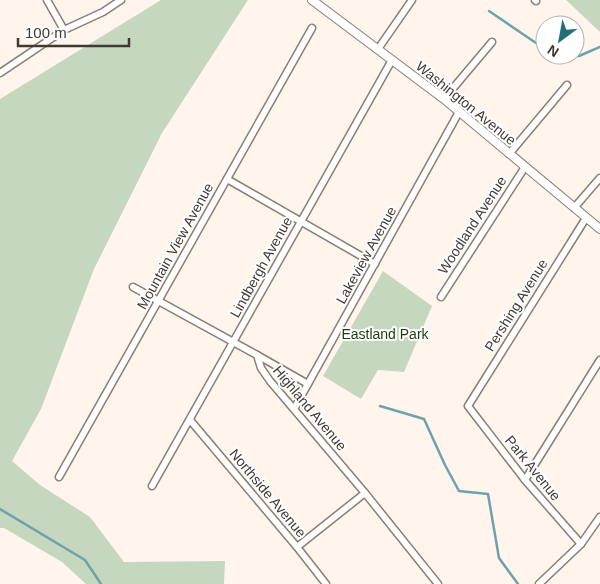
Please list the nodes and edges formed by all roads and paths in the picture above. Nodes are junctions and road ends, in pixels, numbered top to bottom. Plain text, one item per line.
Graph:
1 (47, 0) edge
2 (121, 0) edge
3 (312, 0) edge
4 (412, 0) edge
5 (312, 28) dead end
6 (64, 30) junction
7 (492, 42) dead end
8 (378, 49) junction
9 (392, 60) junction
10 (0, 73) edge
11 (567, 85) dead end
12 (444, 100) junction
13 (460, 112) junction
14 (510, 154) junction
15 (525, 167) junction
16 (600, 178) edge
17 (227, 179) junction
18 (574, 208) junction
19 (586, 218) junction
20 (301, 221) junction
21 (600, 229) edge
22 (376, 264) junction
23 (133, 287) dead end
24 (441, 297) dead end
25 (159, 301) junction
26 (233, 343) junction
27 (256, 355) junction
28 (600, 360) edge
29 (308, 384) junction
30 (468, 406) joint
31 (294, 409) junction
32 (190, 420) junction
33 (59, 477) dead end
34 (525, 480) junction
35 (152, 486) dead end
36 (365, 493) junction
37 (600, 517) edge
38 (582, 544) junction
39 (297, 547) junction
40 (326, 584) edge
41 (438, 584) edge
42 (539, 584) edge

1 - 6 street
2 - 6 street
3 - 8 street, Washington Avenue
4 - 8 street
5 - 17 street, Mountain View Avenue
6 - 10 street
7 - 12 street
8 - 9 street, Washington Avenue
9 - 12 street, Washington Avenue
9 - 20 street, Lindbergh Avenue
11 - 14 street
12 - 13 street, Washington Avenue
13 - 14 street, Washington Avenue
13 - 22 street, Lakeview Avenue
14 - 15 street, Washington Avenue
15 - 18 street, Washington Avenue
15 - 24 street, Woodland Avenue
16 - 18 street
17 - 20 street
17 - 25 street, Mountain View Avenue
18 - 19 street, Washington Avenue
19 - 21 street, Washington Avenue
19 - 30 street, Pershing Avenue
20 - 22 street
20 - 26 street, Lindbergh Avenue
22 - 29 street, Lakeview Avenue
23 - 25 street
25 - 26 street
25 - 33 street, Mountain View Avenue
26 - 27 street
26 - 32 street, Lindbergh Avenue
27 - 29 street
27 - 31 street, Highland Avenue
28 - 34 street
29 - 31 street, Lakeview Avenue
30 - 34 street, Park Avenue
31 - 36 street, Highland Avenue
32 - 35 street, Lindbergh Avenue
32 - 39 street, Northside Avenue
34 - 38 street, Park Avenue
36 - 39 street
36 - 41 street, Highland Avenue
37 - 38 street
38 - 42 street
39 - 40 street, Northside Avenue

